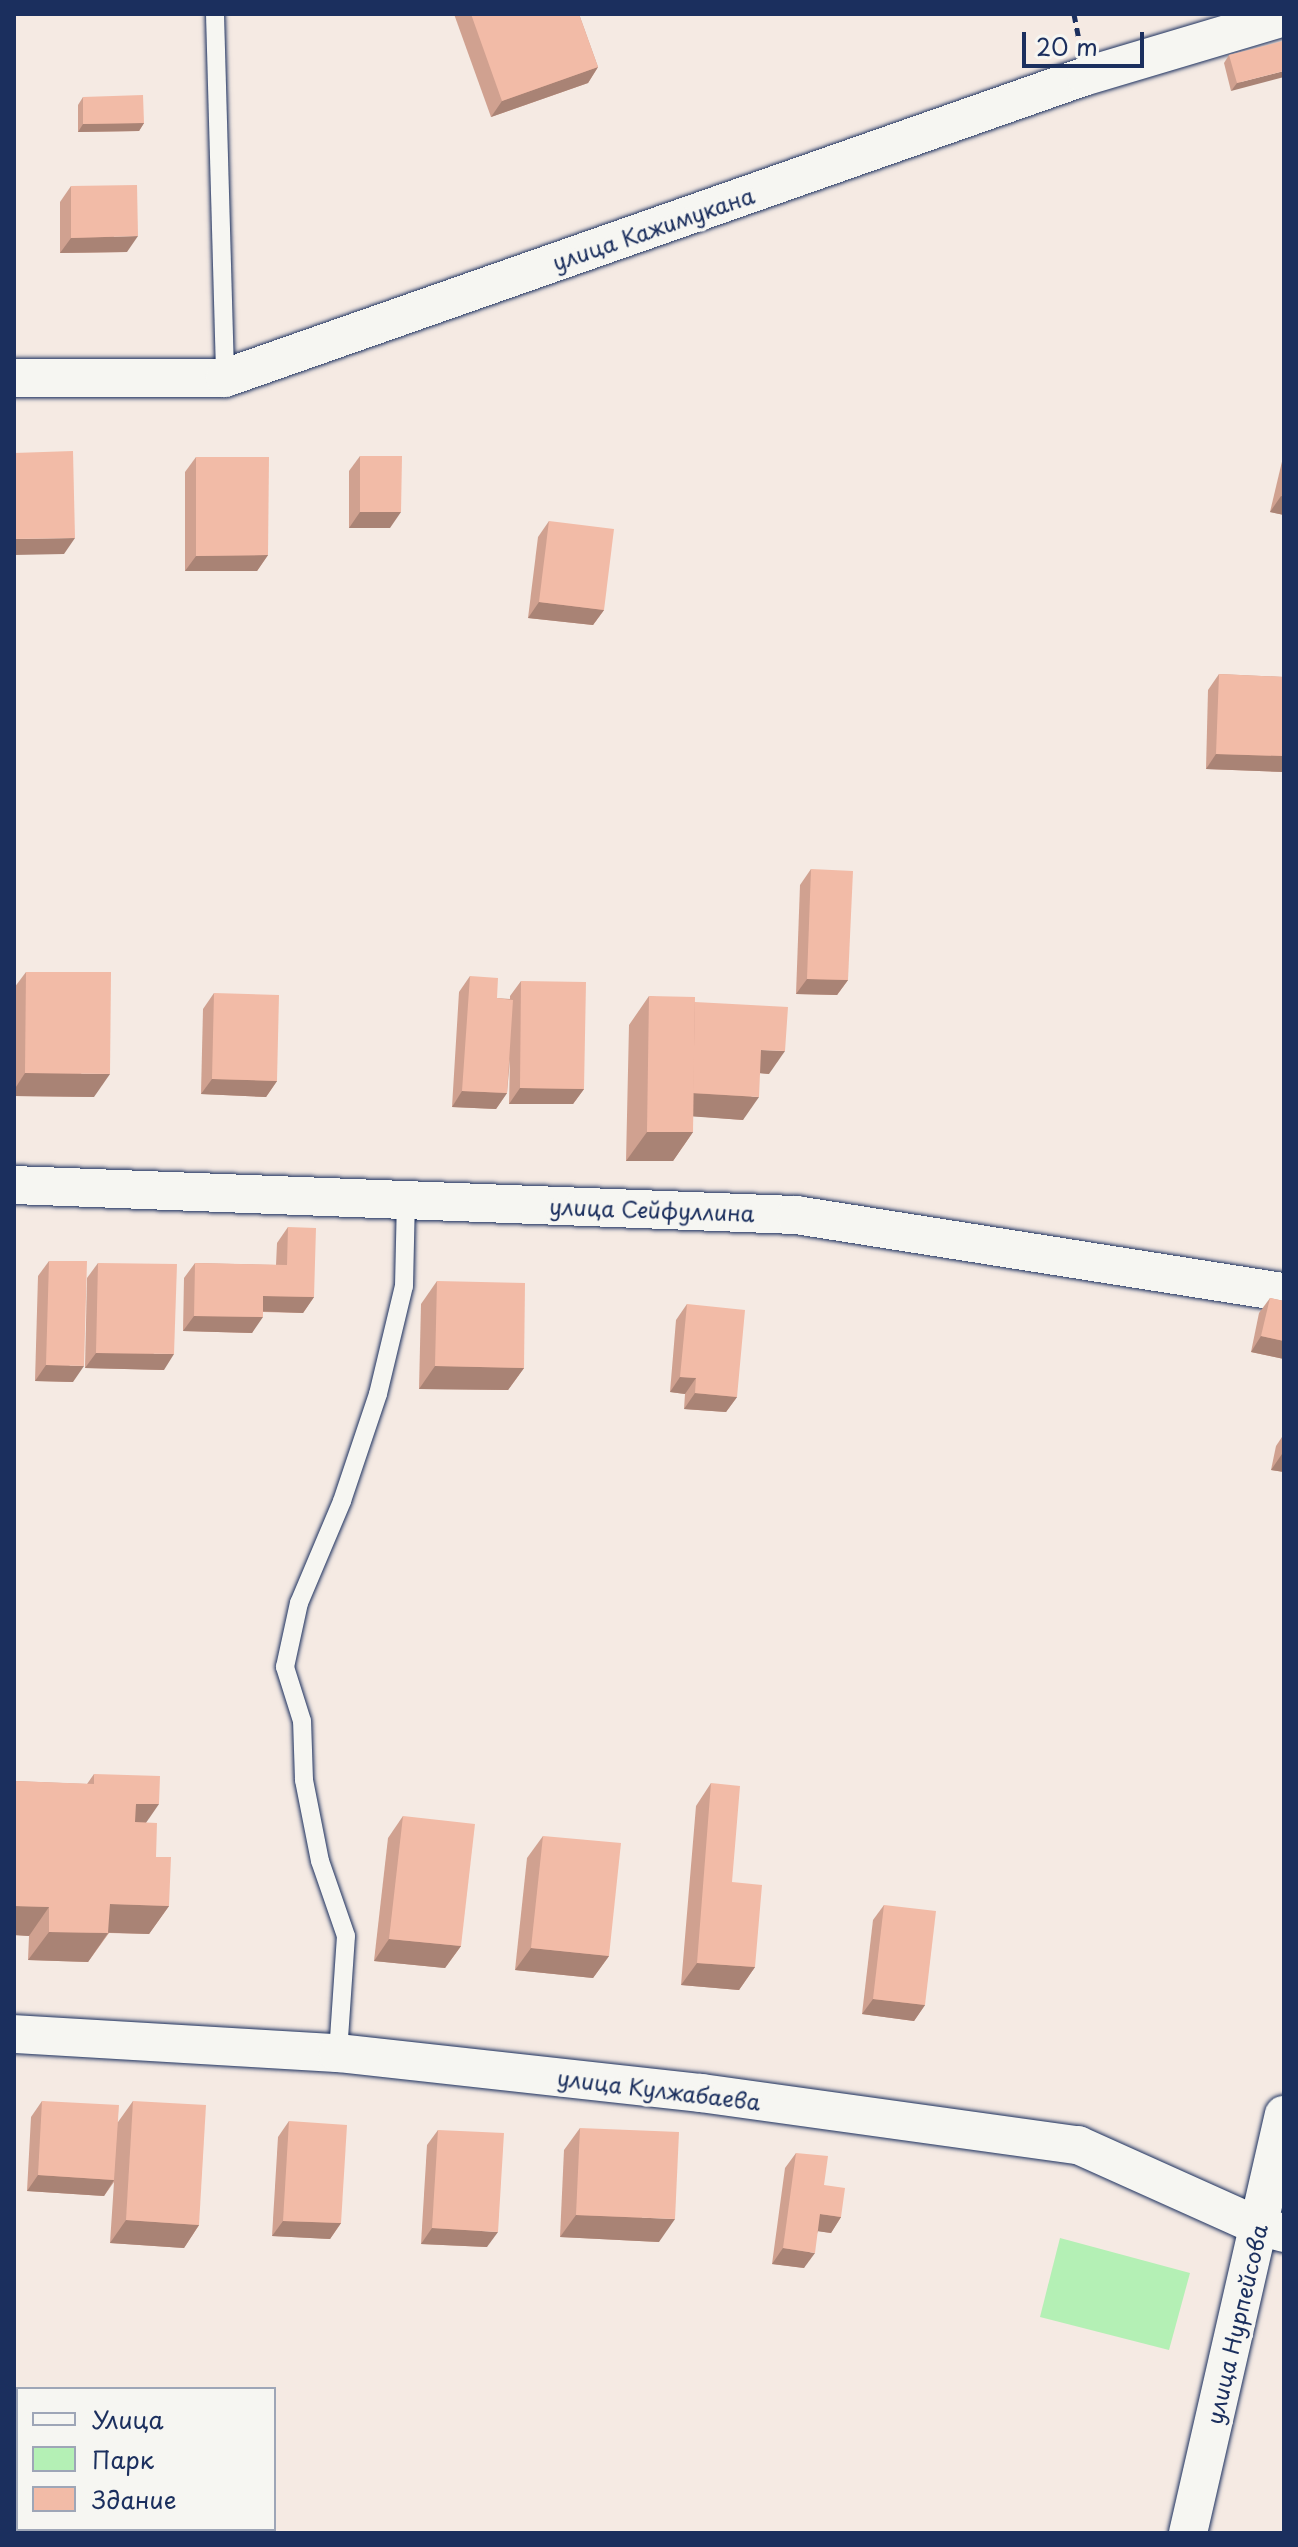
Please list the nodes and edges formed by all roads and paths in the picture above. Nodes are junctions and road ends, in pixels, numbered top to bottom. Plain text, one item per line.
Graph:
1 (215, 14) edge
2 (1284, 17) edge
3 (14, 378) edge
4 (225, 378) junction
5 (14, 1185) edge
6 (406, 1200) junction
7 (1284, 1292) edge
8 (14, 2034) edge
9 (338, 2053) junction
10 (1284, 2115) edge
11 (1271, 2229) edge
12 (1188, 2533) edge

1 - 4 lane
2 - 4 street, улица Кажимукана
3 - 4 street, улица Кажимукана
5 - 6 street, улица Сейфуллина
6 - 7 street, улица Сейфуллина
6 - 9 lane
8 - 9 street, улица Кулжабаева
9 - 11 street, улица Кулжабаева
10 - 11 street, улица Нурпейсова
11 - 12 street, улица Нурпейсова

